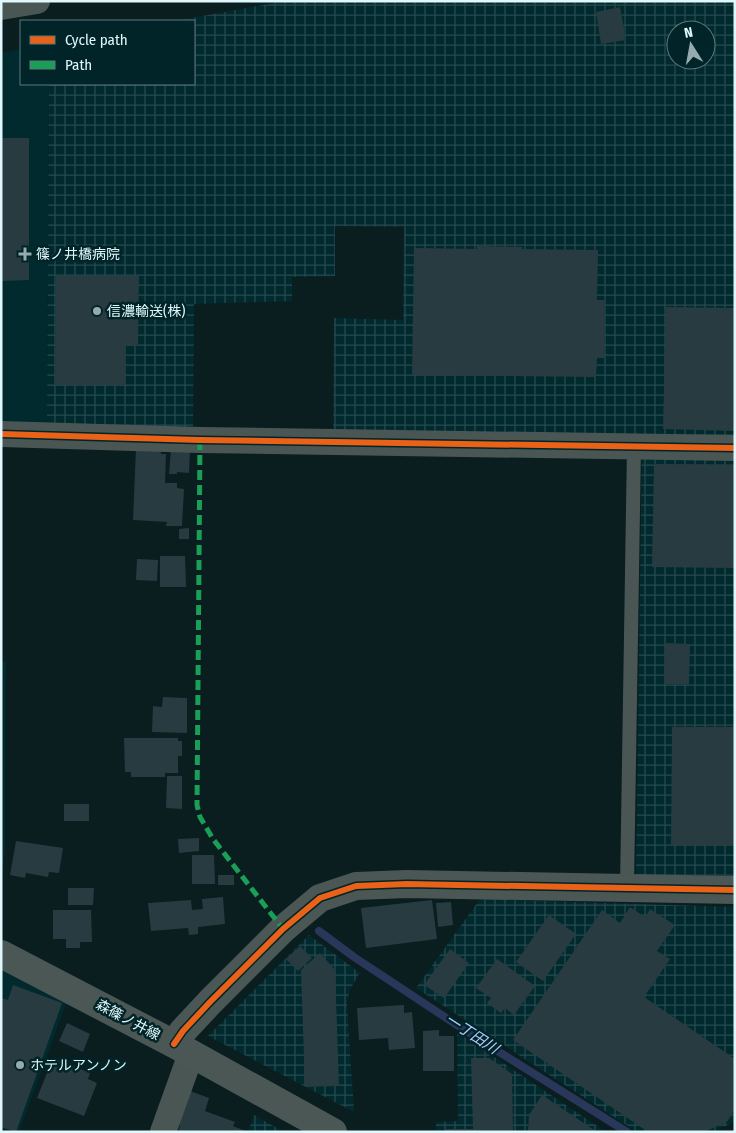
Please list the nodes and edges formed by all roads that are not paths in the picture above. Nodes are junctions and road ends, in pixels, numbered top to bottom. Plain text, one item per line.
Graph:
1 (37, 1) edge
2 (1, 7) edge
3 (1, 434) edge
4 (634, 446) junction
5 (735, 448) edge
6 (628, 888) junction
7 (735, 890) edge
8 (1, 954) edge
9 (182, 1049) junction
10 (163, 1132) edge
11 (333, 1132) edge

1 - 2 street
3 - 4 street
4 - 5 street
4 - 6 lane
6 - 7 street
6 - 9 street
8 - 9 street, 森篠ノ井線
9 - 10 street
9 - 11 street, 森篠ノ井線

